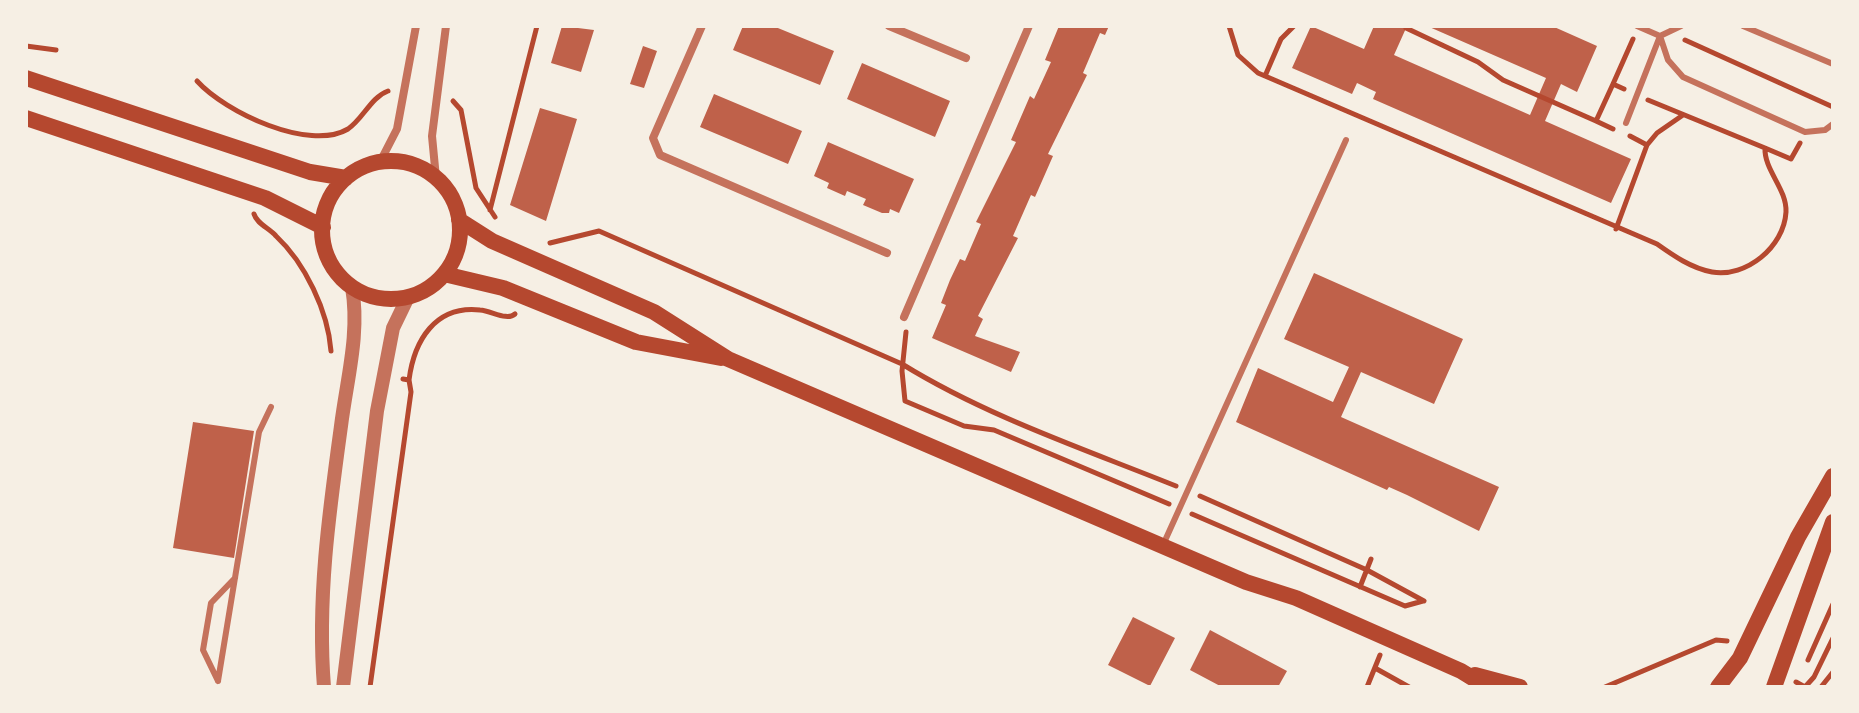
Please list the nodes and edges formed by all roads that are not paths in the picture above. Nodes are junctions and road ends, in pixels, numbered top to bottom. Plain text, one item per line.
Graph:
1 (416, 26) edge
2 (446, 26) edge
3 (702, 26) edge
4 (889, 26) edge
5 (1029, 26) edge
6 (1638, 26) edge
7 (1743, 26) edge
8 (1679, 27) edge
9 (1660, 36) junction
10 (966, 58) dead end
11 (1833, 64) edge
12 (26, 78) edge
13 (26, 118) edge
14 (1626, 123) dead end
15 (1833, 124) edge
16 (1346, 140) dead end
17 (380, 162) junction
18 (346, 178) junction
19 (436, 178) junction
20 (459, 220) junction
21 (323, 227) junction
22 (887, 253) dead end
23 (444, 274) junction
24 (352, 287) junction
25 (408, 297) junction
26 (904, 317) road end
27 (728, 359) junction
28 (271, 407) dead end
29 (1833, 476) edge
30 (1833, 522) edge
31 (1163, 546) junction
32 (237, 575) junction
33 (1461, 671) junction
34 (324, 687) edge
35 (343, 687) edge
36 (1487, 687) edge
37 (1520, 687) edge
38 (1718, 687) edge
39 (1774, 687) edge

1 - 17 street
2 - 19 street
3 - 22 street
4 - 10 street
5 - 26 street
6 - 9 lane
7 - 11 lane
8 - 9 lane
9 - 14 lane
9 - 15 lane
12 - 18 main road
13 - 21 main road
16 - 31 lane
17 - 18 main road
17 - 19 main road
18 - 21 main road
19 - 20 main road
20 - 23 main road
20 - 27 main road
21 - 24 main road
23 - 25 main road
23 - 27 main road
24 - 25 main road
24 - 34 street
25 - 35 street
27 - 31 main road
28 - 32 lane
29 - 38 main road
30 - 39 main road
31 - 33 main road
32 - 32 lane
33 - 36 main road
33 - 37 main road

